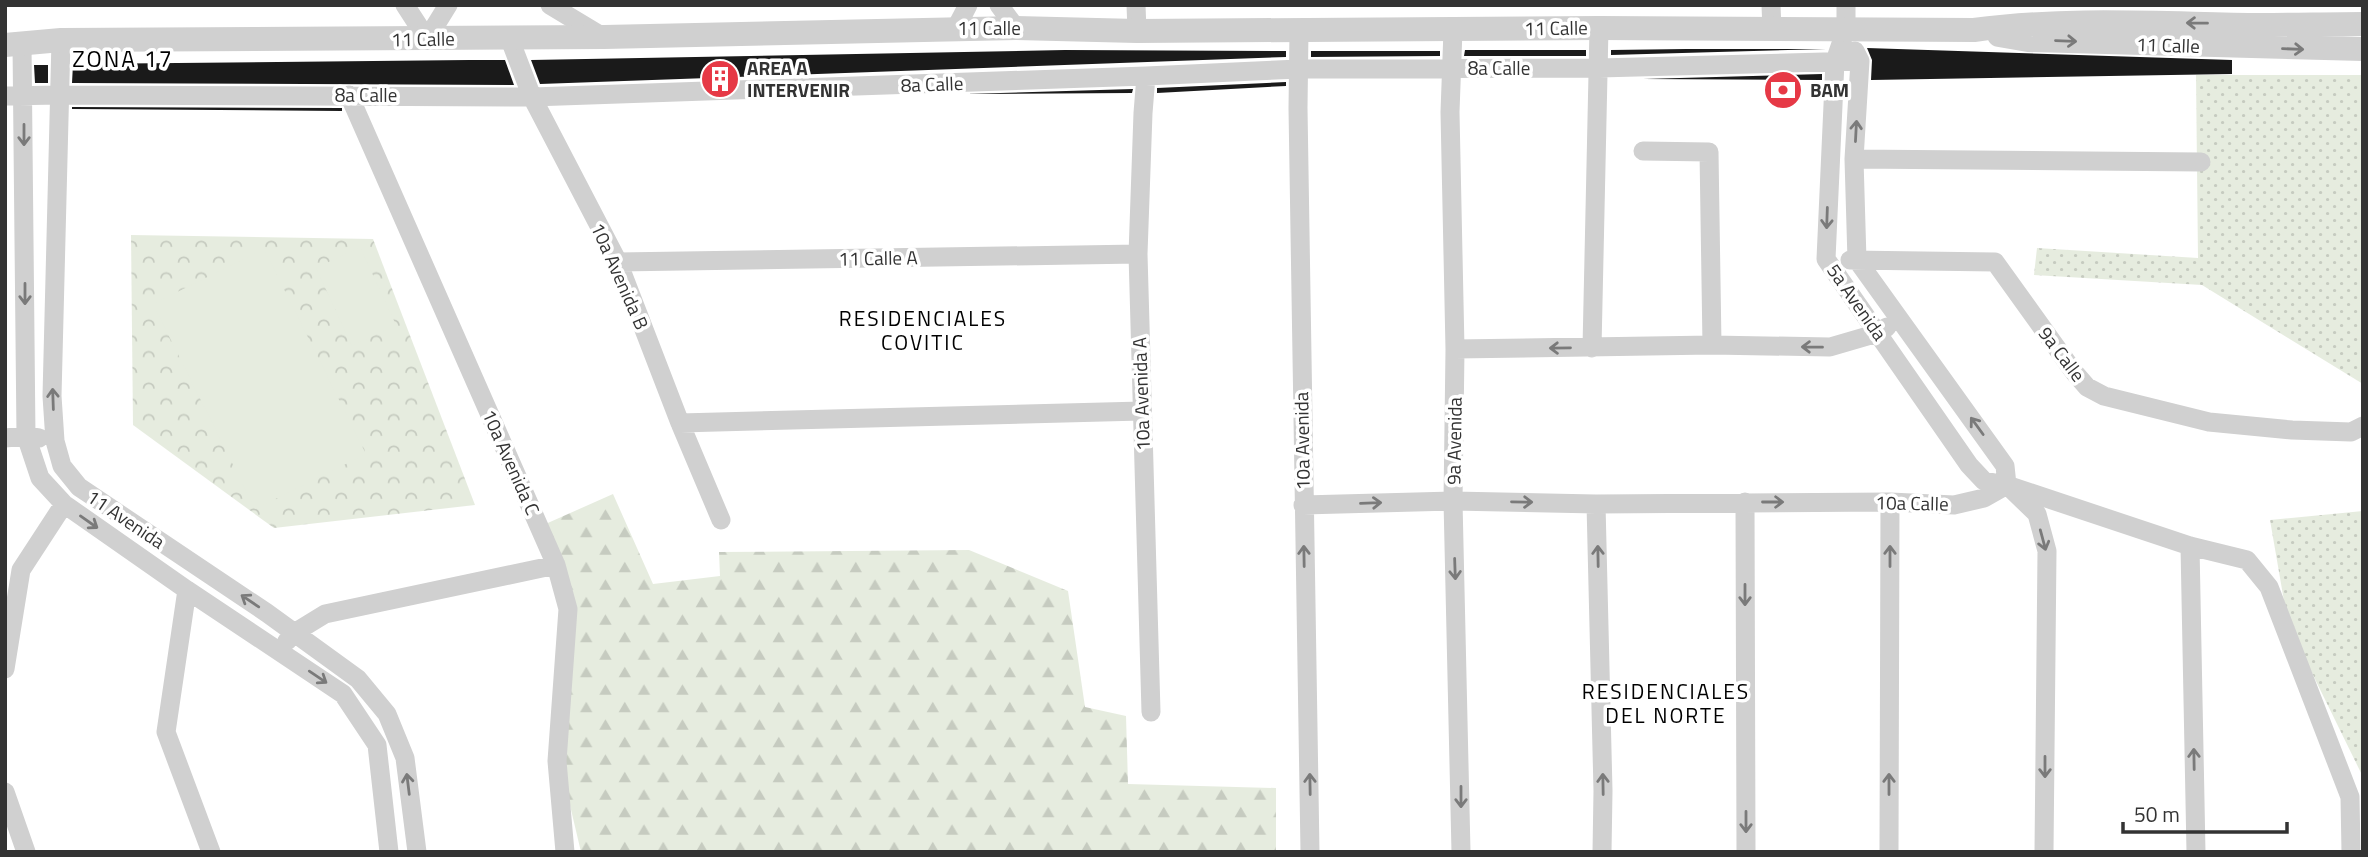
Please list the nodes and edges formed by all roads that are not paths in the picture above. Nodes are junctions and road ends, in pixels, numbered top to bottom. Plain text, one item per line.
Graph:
1 (404, 5) edge
2 (448, 5) edge
3 (550, 5) edge
4 (968, 5) edge
5 (999, 5) edge
6 (1136, 5) edge
7 (1846, 17) edge
8 (1771, 18) edge
9 (2363, 24) edge
10 (1016, 27) junction
11 (956, 28) junction
12 (1599, 28) junction
13 (1453, 30) junction
14 (1974, 30) junction
15 (1137, 31) junction
16 (1299, 31) junction
17 (509, 37) junction
18 (604, 37) junction
19 (427, 39) junction
20 (61, 40) junction
21 (14, 45) edge
22 (2363, 50) edge
23 (1835, 61) junction
24 (1860, 61) junction
25 (1452, 68) junction
26 (1599, 68) junction
27 (1299, 69) junction
28 (1146, 76) junction
29 (59, 95) junction
30 (349, 95) junction
31 (14, 96) edge
32 (532, 97) junction
33 (1643, 151) dead end
34 (1854, 159) junction
35 (2201, 162) dead end
36 (1138, 254) junction
37 (15, 260) edge
38 (1826, 260) junction
39 (1857, 260) junction
40 (618, 262) junction
41 (1900, 319) junction
42 (1878, 333) junction
43 (1712, 345) junction
44 (1592, 348) junction
45 (1455, 349) junction
46 (1142, 411) junction
47 (680, 424) junction
48 (2363, 426) edge
49 (26, 436) junction
50 (5, 438) edge
51 (55, 441) junction
52 (2007, 485) junction
53 (1453, 501) junction
54 (1745, 502) junction
55 (1890, 502) junction
56 (64, 504) junction
57 (1596, 504) junction
58 (1303, 505) junction
59 (721, 520) dead end
60 (2190, 546) junction
61 (556, 565) junction
62 (187, 590) junction
63 (294, 633) junction
64 (279, 650) junction
65 (5, 669) edge
66 (1151, 712) dead end
67 (5, 792) edge
68 (26, 852) edge
69 (211, 852) edge
70 (389, 852) edge
71 (416, 852) edge
72 (565, 852) edge
73 (1310, 852) edge
74 (1461, 852) edge
75 (1602, 852) edge
76 (1746, 852) edge
77 (1889, 852) edge
78 (2044, 852) edge
79 (2196, 852) edge
80 (2350, 852) edge

1 - 19 street
2 - 19 street
3 - 18 street
4 - 11 street
5 - 10 street
6 - 15 street
7 - 8 street, 11 Calle
7 - 14 street, 11 Calle
7 - 23 street, 5a Avenida
7 - 24 street, 5a Avenida
8 - 12 street, 11 Calle
9 -> 14 street, 11 Calle
10 - 11 street, 11 Calle
10 - 15 street, 11 Calle
11 - 18 street, 11 Calle
12 - 13 street, 11 Calle
12 - 26 street
13 - 16 street, 11 Calle
13 - 25 street, 9a Avenida
14 -> 22 street, 11 Calle
15 - 16 street, 11 Calle
16 - 27 street, 10a Avenida
17 - 18 street, 11 Calle
17 - 19 street, 11 Calle
17 - 32 street, 10a Avenida B
19 - 20 street, 11 Calle
20 - 21 street, 11 Calle
20 - 29 street, 11 Avenida
21 - 31 street, 11 Avenida
23 - 24 street, 8a Calle
23 - 26 street, 8a Calle
23 -> 38 street, 5a Avenida
34 -> 24 street, 5a Avenida
25 - 26 street, 8a Calle
25 - 27 street, 8a Calle
25 - 45 street, 9a Avenida
26 - 44 street
27 - 28 street, 8a Calle
27 - 58 street, 10a Avenida
28 - 32 street, 8a Calle
28 - 36 street, 10a Avenida A
29 - 30 street, 8a Calle
29 - 31 street, 8a Calle
51 -> 29 street, 11 Avenida
30 - 32 street, 8a Calle
30 - 61 street, 10a Avenida C
31 -> 37 street, 11 Avenida
32 - 40 street, 10a Avenida B
33 - 43 street
34 - 35 street
34 - 39 street, 5a Avenida
36 - 40 street, 11 Calle A
36 - 46 street, 10a Avenida A
37 -> 49 street, 11 Avenida
38 - 39 street, 9a Calle
38 - 42 street, 5a Avenida
39 - 41 street, 5a Avenida
39 - 48 street, 9a Calle
40 - 47 street, 10a Avenida B
41 - 42 street
52 -> 41 street, 5a Avenida
42 -> 43 street
42 - 52 street, 5a Avenida
43 - 44 street
44 -> 45 street
45 - 53 street, 9a Avenida
46 - 47 street
46 - 66 street, 10a Avenida A
47 - 59 street, 10a Avenida B
49 - 50 street
49 - 51 street
49 - 56 street, 11 Avenida
63 -> 51 street, 11 Avenida
52 - 55 street, 10a Calle
52 - 60 street
52 -> 78 street, 5a Avenida
53 -> 57 street, 10a Calle
58 -> 53 street, 10a Calle
53 -> 74 street, 9a Avenida
54 -> 55 street, 10a Calle
54 - 57 street, 10a Calle
54 -> 76 street
77 -> 55 street
56 -> 62 street, 11 Avenida
56 - 65 street
75 -> 57 street
73 -> 58 street, 10a Avenida
79 -> 60 street
60 - 80 street
61 - 63 street
61 - 72 street, 10a Avenida C
62 - 64 street, 11 Avenida
62 - 69 street
63 - 64 street
71 -> 63 street, 11 Avenida
64 -> 70 street, 11 Avenida
67 - 68 street

